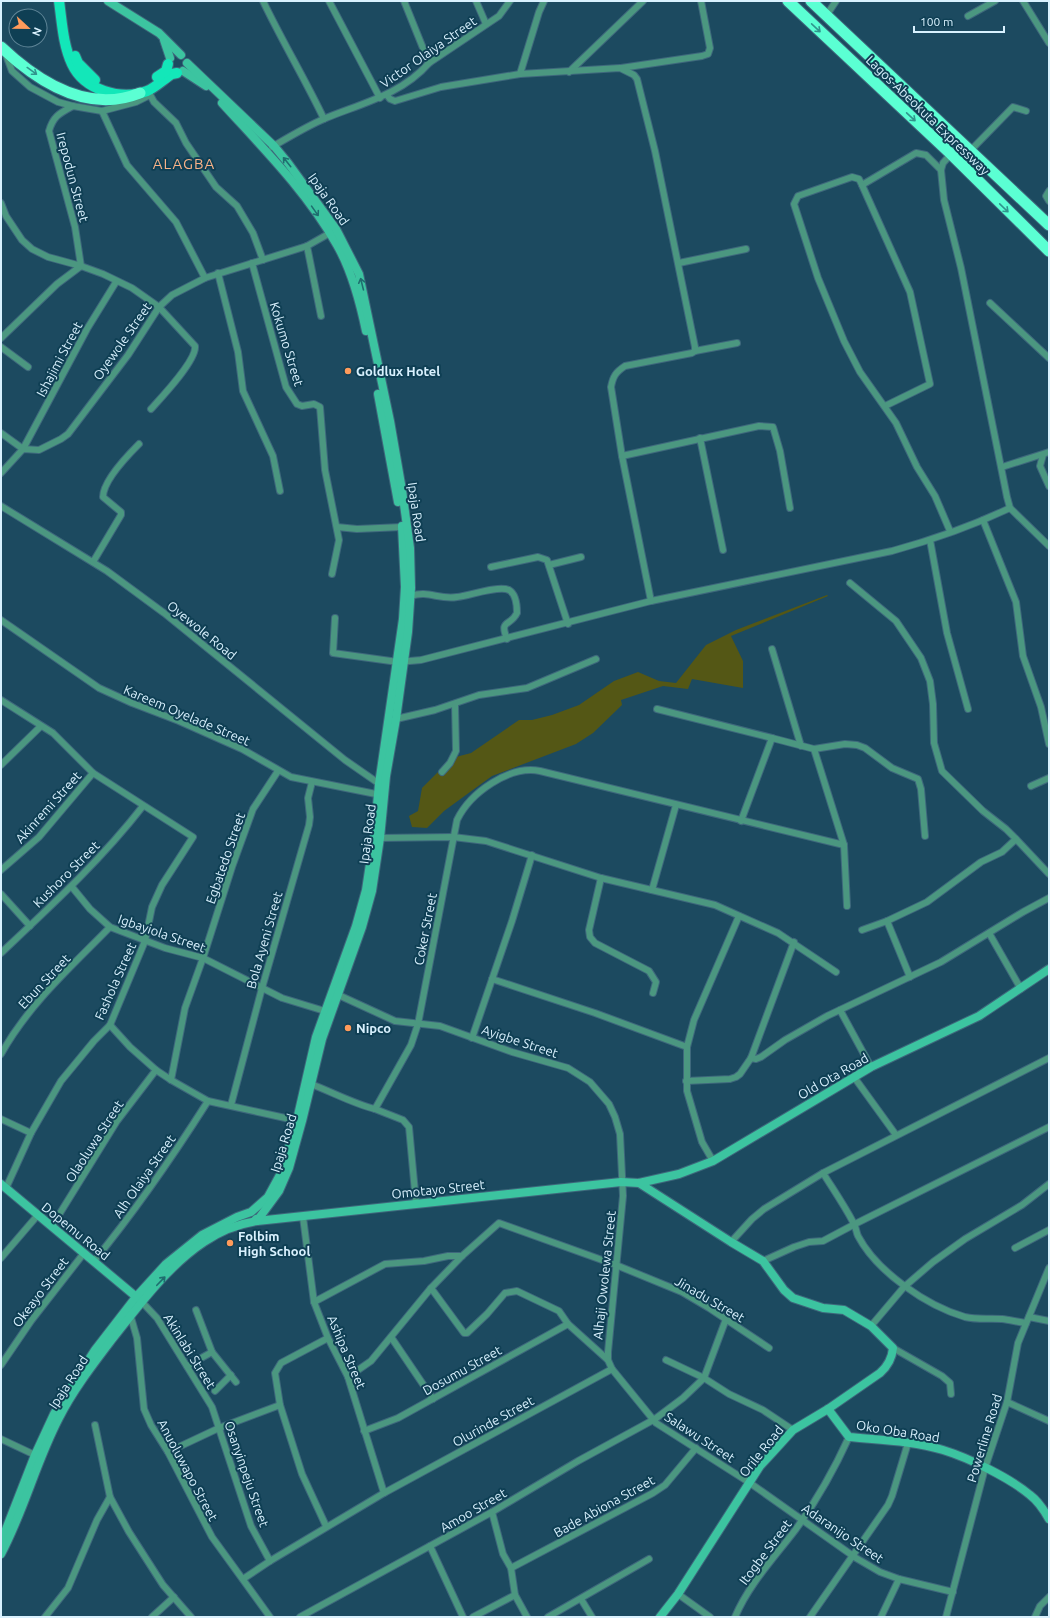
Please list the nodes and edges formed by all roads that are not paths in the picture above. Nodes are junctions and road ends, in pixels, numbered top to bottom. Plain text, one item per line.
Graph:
1 (59, 1) edge
2 (64, 1) edge
3 (108, 1) edge
4 (263, 1) edge
5 (329, 1) edge
6 (404, 1) edge
7 (476, 1) edge
8 (510, 1) edge
9 (544, 1) edge
10 (643, 1) edge
11 (701, 1) edge
12 (788, 1) edge
13 (811, 1) edge
14 (836, 1) edge
15 (995, 1) edge
16 (1023, 1) edge
17 (825, 16) junction
18 (968, 16) dead end
19 (486, 24) junction
20 (163, 37) junction
21 (1049, 43) edge
22 (3, 49) edge
23 (181, 55) junction
24 (169, 61) junction
25 (187, 63) junction
26 (429, 63) junction
27 (620, 68) junction
28 (180, 72) junction
29 (569, 72) junction
30 (520, 74) junction
31 (146, 93) junction
32 (387, 95) junction
33 (380, 98) junction
34 (73, 106) junction
35 (102, 111) junction
36 (1026, 111) dead end
37 (324, 119) junction
38 (274, 146) junction
39 (265, 151) junction
40 (970, 151) junction
41 (951, 154) junction
42 (941, 170) junction
43 (862, 185) junction
44 (1049, 191) edge
45 (1049, 201) edge
46 (1, 203) edge
47 (1049, 225) edge
48 (330, 233) junction
49 (307, 246) junction
50 (746, 249) dead end
51 (1049, 251) edge
52 (263, 260) junction
53 (252, 263) junction
54 (679, 263) junction
55 (81, 266) junction
56 (218, 273) junction
57 (205, 278) junction
58 (116, 282) junction
59 (990, 304) dead end
60 (160, 307) junction
61 (321, 316) dead end
62 (1, 338) edge
63 (737, 343) dead end
64 (1, 347) edge
65 (695, 351) junction
66 (1049, 358) edge
67 (28, 367) dead end
68 (885, 406) junction
69 (151, 409) dead end
70 (1, 433) edge
71 (700, 438) junction
72 (139, 444) dead end
73 (23, 449) junction
74 (1049, 452) edge
75 (1043, 455) junction
76 (622, 456) junction
77 (1002, 467) junction
78 (1, 473) edge
79 (1049, 486) edge
80 (280, 491) dead end
81 (1, 506) edge
82 (790, 508) dead end
83 (1010, 508) junction
84 (983, 520) junction
85 (337, 526) junction
86 (402, 527) junction
87 (950, 531) junction
88 (930, 540) junction
89 (1049, 546) edge
90 (723, 550) dead end
91 (581, 557) dead end
92 (93, 562) junction
93 (407, 562) junction
94 (549, 565) junction
95 (491, 566) dead end
96 (332, 574) dead end
97 (850, 583) dead end
98 (410, 596) junction
99 (651, 601) junction
100 (335, 618) dead end
101 (1, 620) edge
102 (568, 624) junction
103 (507, 639) junction
104 (772, 649) dead end
105 (596, 659) dead end
106 (401, 662) junction
107 (1, 700) edge
108 (455, 704) junction
109 (656, 709) dead end
110 (968, 709) dead end
111 (396, 719) junction
112 (41, 726) junction
113 (772, 738) junction
114 (1049, 744) edge
115 (801, 746) junction
116 (814, 749) junction
117 (1, 765) edge
118 (278, 771) junction
119 (442, 772) dead end
120 (93, 773) junction
121 (1049, 778) edge
122 (312, 782) junction
123 (1031, 786) dead end
124 (381, 790) junction
125 (676, 805) junction
126 (143, 806) junction
127 (741, 821) junction
128 (925, 836) dead end
129 (453, 837) junction
130 (377, 838) junction
131 (1016, 839) junction
132 (844, 845) junction
133 (532, 855) junction
134 (1, 870) edge
135 (1049, 874) edge
136 (601, 878) junction
137 (72, 887) junction
138 (652, 890) junction
139 (1, 894) edge
140 (1049, 898) edge
141 (847, 906) dead end
142 (738, 916) junction
143 (887, 921) junction
144 (30, 926) junction
145 (110, 927) junction
146 (862, 930) dead end
147 (989, 933) junction
148 (145, 941) junction
149 (794, 942) junction
150 (1, 953) edge
151 (203, 958) junction
152 (1049, 969) edge
153 (836, 972) dead end
154 (910, 977) junction
155 (492, 979) junction
156 (262, 988) junction
157 (1021, 989) junction
158 (335, 993) junction
159 (653, 993) dead end
160 (840, 1010) junction
161 (327, 1012) junction
162 (418, 1024) junction
163 (110, 1025) junction
164 (472, 1038) junction
165 (687, 1047) junction
166 (1, 1054) edge
167 (751, 1058) junction
168 (1049, 1058) edge
169 (871, 1068) junction
170 (156, 1070) junction
171 (854, 1077) junction
172 (171, 1080) junction
173 (686, 1081) junction
174 (311, 1084) junction
175 (208, 1101) junction
176 (231, 1105) junction
177 (375, 1109) junction
178 (1, 1119) edge
179 (300, 1121) junction
180 (1049, 1126) edge
181 (30, 1133) junction
182 (896, 1135) junction
183 (713, 1161) junction
184 (823, 1173) junction
185 (621, 1182) junction
186 (639, 1183) junction
187 (1049, 1184) edge
188 (4, 1186) edge
189 (416, 1203) junction
190 (251, 1212) junction
191 (37, 1216) junction
192 (303, 1216) junction
193 (257, 1221) junction
194 (854, 1224) junction
195 (52, 1226) junction
196 (1049, 1230) edge
197 (731, 1242) junction
198 (1015, 1248) dead end
199 (84, 1253) junction
200 (462, 1256) junction
201 (1, 1258) edge
202 (94, 1261) junction
203 (763, 1261) junction
204 (616, 1265) junction
205 (1049, 1268) edge
206 (904, 1287) junction
207 (431, 1288) junction
208 (139, 1299) junction
209 (314, 1302) junction
210 (196, 1310) dead end
211 (129, 1312) junction
212 (1029, 1317) junction
213 (726, 1319) junction
214 (1049, 1320) edge
215 (1026, 1323) junction
216 (568, 1324) junction
217 (870, 1326) junction
218 (391, 1337) junction
219 (328, 1338) junction
220 (769, 1348) dead end
221 (893, 1348) junction
222 (212, 1352) junction
223 (608, 1360) junction
224 (666, 1360) dead end
225 (2, 1361) edge
226 (188, 1366) junction
227 (612, 1369) junction
228 (231, 1375) junction
229 (348, 1377) junction
230 (704, 1378) junction
231 (236, 1382) dead end
232 (215, 1391) dead end
233 (951, 1394) dead end
234 (433, 1398) junction
235 (1007, 1402) junction
236 (280, 1405) junction
237 (828, 1409) junction
238 (215, 1416) joint
239 (655, 1419) junction
240 (1049, 1421) edge
241 (95, 1425) dead end
242 (219, 1428) junction
243 (793, 1430) junction
244 (364, 1432) junction
245 (849, 1437) junction
246 (1, 1439) edge
247 (908, 1443) junction
248 (696, 1448) junction
249 (168, 1452) junction
250 (35, 1455) junction
251 (985, 1468) junction
252 (750, 1483) junction
253 (384, 1493) junction
254 (110, 1497) junction
255 (492, 1512) junction
256 (803, 1519) junction
257 (1049, 1519) edge
258 (326, 1526) junction
259 (1, 1542) edge
260 (430, 1546) junction
261 (1, 1554) edge
262 (853, 1555) junction
263 (650, 1559) dead end
264 (270, 1561) junction
265 (511, 1568) junction
266 (243, 1579) junction
267 (899, 1580) junction
268 (953, 1592) junction
269 (678, 1594) junction
270 (515, 1595) junction
271 (174, 1597) junction
272 (1049, 1597) edge
273 (581, 1599) junction
274 (45, 1617) edge
275 (152, 1617) edge
276 (191, 1617) edge
277 (270, 1617) edge
278 (300, 1617) edge
279 (463, 1617) edge
280 (473, 1617) edge
281 (527, 1617) edge
282 (548, 1617) edge
283 (592, 1617) edge
284 (660, 1617) edge
285 (710, 1617) edge
286 (735, 1617) edge
287 (810, 1617) edge
288 (881, 1617) edge
289 (946, 1617) edge
290 (1035, 1617) edge

1 - 31 main road
2 - 24 main road
3 - 20 main road
4 - 37 street
5 - 33 street
6 - 26 street
7 - 19 street
8 - 19 street, Victor Olaiya Street
9 - 30 street
10 - 29 street
11 - 27 street
12 -> 41 highway, Lagos-Abeokuta Expressway
13 - 17 highway, Lagos-Abeokuta Expressway
14 - 17 street
15 - 18 street
16 - 21 street
17 - 40 highway, Lagos-Abeokuta Expressway
19 - 26 street, Victor Olaiya Street
20 - 23 main road
20 - 24 main road
22 -> 31 highway
22 - 34 street
23 - 24 main road
23 - 25 main road
24 - 28 main road
25 - 28 main road
25 - 38 main road, Ipaja Road
26 - 32 street, Victor Olaiya Street
27 - 29 street
27 - 54 street
28 - 31 main road
28 - 39 main road, Ipaja Road
29 - 30 street
30 - 32 street
31 - 35 street
31 - 52 street
32 - 33 street, Victor Olaiya Street
33 - 37 street, Victor Olaiya Street
34 - 35 street
34 - 55 street, Irepodun Street
35 - 57 street
36 - 40 street
37 - 38 street, Victor Olaiya Street
38 - 39 street, Victor Olaiya Street
93 -> 38 main road, Ipaja Road
39 -> 48 main road, Ipaja Road
40 - 47 highway, Lagos-Abeokuta Expressway
41 - 42 street
41 -> 51 highway, Lagos-Abeokuta Expressway
42 - 43 street
42 - 77 street
43 - 68 street
43 - 68 street
44 - 45 street
46 - 55 street
48 - 49 street, Oyewole Street
48 - 86 main road, Ipaja Road
49 - 52 street, Oyewole Street
49 - 61 street
50 - 54 street
52 - 53 street, Oyewole Street
53 - 56 street, Oyewole Street
53 - 85 street, Kokumo Street
54 - 65 street
55 - 58 street
55 - 62 street
56 - 57 street, Oyewole Street
56 - 80 street
57 - 60 street, Oyewole Street
58 - 60 street
58 - 73 street, Ishajimi Street
59 - 66 street
60 - 69 street
60 - 73 street, Oyewole Street
63 - 65 street
64 - 67 street
65 - 76 street
68 - 87 street
70 - 73 street
71 - 76 street
71 - 82 street
71 - 90 street
72 - 92 street
73 - 78 street
74 - 75 street
75 - 77 street
75 - 79 street
76 - 99 street
77 - 83 street
81 - 92 street, Oyewole Road
83 - 84 street
83 - 89 street
84 - 87 street
84 - 114 street
85 - 86 street
85 - 96 street, Kokumo Street
86 - 93 main road, Ipaja Road
87 - 88 street
88 - 99 street
88 - 110 street
91 - 94 street
92 - 124 street, Oyewole Road
93 - 98 main road, Ipaja Road
93 - 106 main road, Ipaja Road
94 - 95 street
94 - 102 street
97 - 131 street
98 - 103 street
98 - 106 main road, Ipaja Road
99 - 102 street
100 - 106 street
101 - 118 street, Kareem Oyelade Street
102 - 103 street
103 - 106 street
104 - 115 street
105 - 108 street
106 - 111 main road, Ipaja Road
106 - 124 main road, Ipaja Road
107 - 112 street
108 - 111 street
108 - 119 street
109 - 113 street
111 - 124 main road, Ipaja Road
112 - 117 street
112 - 120 street
113 - 115 street
113 - 127 street
115 - 116 street
116 - 128 street
116 - 132 street
118 - 122 street, Kareem Oyelade Street
118 - 151 street, Egbatedo Street
120 - 126 street
120 - 134 street, Akinremi Street
121 - 123 street
122 - 124 street, Kareem Oyelade Street
122 - 156 street, Bola Ayeni Street
124 - 130 main road, Ipaja Road
125 - 127 street, Coker Street
125 - 129 street, Coker Street
125 - 138 street
126 - 137 street, Kushoro Street
126 - 148 street, Fashola Street
127 - 132 street, Coker Street
129 - 130 street
129 - 133 street
129 - 162 street, Coker Street
130 - 158 main road, Ipaja Road
131 - 135 street
131 - 143 street
132 - 141 street
133 - 136 street
133 - 155 street
136 - 138 street
136 - 159 street
137 - 144 street, Kushoro Street
137 - 145 street, Igbayiola Street
138 - 142 street
139 - 144 street
140 - 147 street
142 - 149 street
142 - 165 street
143 - 146 street
143 - 154 street
144 - 150 street, Kushoro Street
145 - 148 street, Igbayiola Street
145 - 166 street, Ebun Street
147 - 154 street
147 - 157 street
148 - 151 street, Igbayiola Street
148 - 163 street, Fashola Street
149 - 153 street
149 - 167 street
151 - 156 street, Igbayiola Street
151 - 172 street, Egbatedo Street
152 - 157 main road, Old Ota Road
154 - 160 street
155 - 164 street
155 - 165 street
156 - 161 street, Igbayiola Street
156 - 176 street, Bola Ayeni Street
157 - 169 main road, Old Ota Road
158 - 161 main road, Ipaja Road
158 - 162 street, Ayigbe Street
160 - 167 street
160 - 169 street
161 - 174 main road, Ipaja Road
161 - 179 main road, Ipaja Road
162 - 164 street, Ayigbe Street
162 - 177 street, Coker Street
163 - 170 street
163 - 181 street, Fashola Street
164 - 185 street, Ayigbe Street
165 - 173 street
167 - 173 street
168 - 182 street
169 - 171 main road, Old Ota Road
170 - 172 street
170 - 195 street, Olaoluwa Street
171 - 182 street
171 - 183 main road, Old Ota Road
172 - 175 street
173 - 183 street
174 - 177 street
174 - 179 main road, Ipaja Road
175 - 176 street
175 - 202 street, Alh Olaiya Street
176 - 179 street
177 - 189 street
178 - 181 street
179 - 190 main road, Ipaja Road
179 - 193 main road, Ipaja Road
180 - 194 street
181 - 188 street, Fashola Street
182 - 184 street
183 - 186 main road, Old Ota Road
184 - 194 street
184 - 197 street
185 - 186 main road, Old Ota Road
185 - 189 main road, Omotayo Street
185 - 204 street, Alhaji Owolewa Street
186 - 197 main road
187 - 206 street
188 - 191 main road, Dopemu Road
189 - 192 main road, Omotayo Street
190 - 193 main road
190 - 208 main road, Ipaja Road
191 - 195 main road, Dopemu Road
191 - 201 street
192 - 193 main road, Omotayo Street
192 - 209 street, Ashipa Street
208 -> 193 main road, Ipaja Road
194 - 203 street
194 - 206 street
195 - 199 main road, Dopemu Road
196 - 198 street
197 - 203 main road
199 - 202 main road, Dopemu Road
199 - 225 street, Okeayo Street
200 - 204 street, Jinadu Street
200 - 207 street, Jinadu Street
200 - 209 street
202 - 208 main road, Dopemu Road
203 - 217 main road
204 - 213 street, Jinadu Street
204 - 223 street, Alhaji Owolewa Street
205 - 212 street, Powerline Road
206 - 215 street
206 - 217 street
207 - 216 street
207 - 218 street, Jinadu Street
208 - 211 main road, Ipaja Road
208 - 226 street, Akinlabi Street
209 - 219 street, Ashipa Street
210 - 222 street
211 - 249 street, Anuoluwapo Street
211 - 250 main road, Ipaja Road
211 - 261 main road, Ipaja Road
212 - 214 street
212 - 215 street, Powerline Road
213 - 220 street, Jinadu Street
213 - 230 street
215 - 235 street, Powerline Road
216 - 223 street
216 - 234 street, Dosumu Street
217 - 221 main road
218 - 229 street, Jinadu Street
218 - 234 street
219 - 229 street, Ashipa Street
219 - 236 street
221 - 233 street
221 - 237 main road, Orile Road
222 - 226 street
222 - 228 street
223 - 227 street, Alhaji Owolewa Street
224 - 230 street
226 - 238 street, Akinlabi Street
227 - 239 street, Salawu Street
227 - 253 street, Olurinde Street
228 - 231 street
228 - 232 street
229 - 244 street, Ashipa Street
230 - 239 street, Amoo Street
230 - 243 street
234 - 244 street, Dosumu Street
235 - 240 street
235 - 251 street, Powerline Road
236 - 242 street
236 - 258 street
237 - 243 main road, Orile Road
237 - 245 main road, Oko Oba Road
238 - 242 street, Osanyinpeju Street
239 - 248 street, Salawu Street
239 - 255 street, Amoo Street
241 - 254 street
242 - 249 street
242 - 264 street, Osanyinpeju Street
243 - 252 main road, Orile Road
244 - 253 street, Ashipa Street
245 - 247 main road, Oko Oba Road
245 - 256 street, Itogbe Street
246 - 250 street
247 - 251 main road, Oko Oba Road
247 - 262 street
248 - 252 street, Salawu Street
248 - 265 street, Bade Abiona Street
249 - 266 street, Anuoluwapo Street
250 - 259 main road, Ipaja Road
251 - 257 main road, Oko Oba Road
251 - 268 street, Powerline Road
252 - 256 street, Adaranijo Street
252 - 269 main road, Orile Road
253 - 258 street, Olurinde Street
254 - 271 street
254 - 274 street
255 - 260 street, Amoo Street
255 - 265 street
256 - 262 street, Adaranijo Street
256 - 286 street, Itogbe Street
258 - 264 street, Olurinde Street
260 - 278 street, Amoo Street
260 - 279 street
262 - 267 street, Adaranijo Street
262 - 287 street
263 - 273 street
264 - 266 street, Olurinde Street
265 - 270 street
266 - 277 street, Anuoluwapo Street
267 - 268 street, Adaranijo Street
267 - 288 street
268 - 289 street, Powerline Road
269 - 284 main road, Orile Road
269 - 285 street
270 - 280 street
270 - 281 street
271 - 275 street
271 - 276 street
272 - 290 street
273 - 282 street
273 - 283 street

